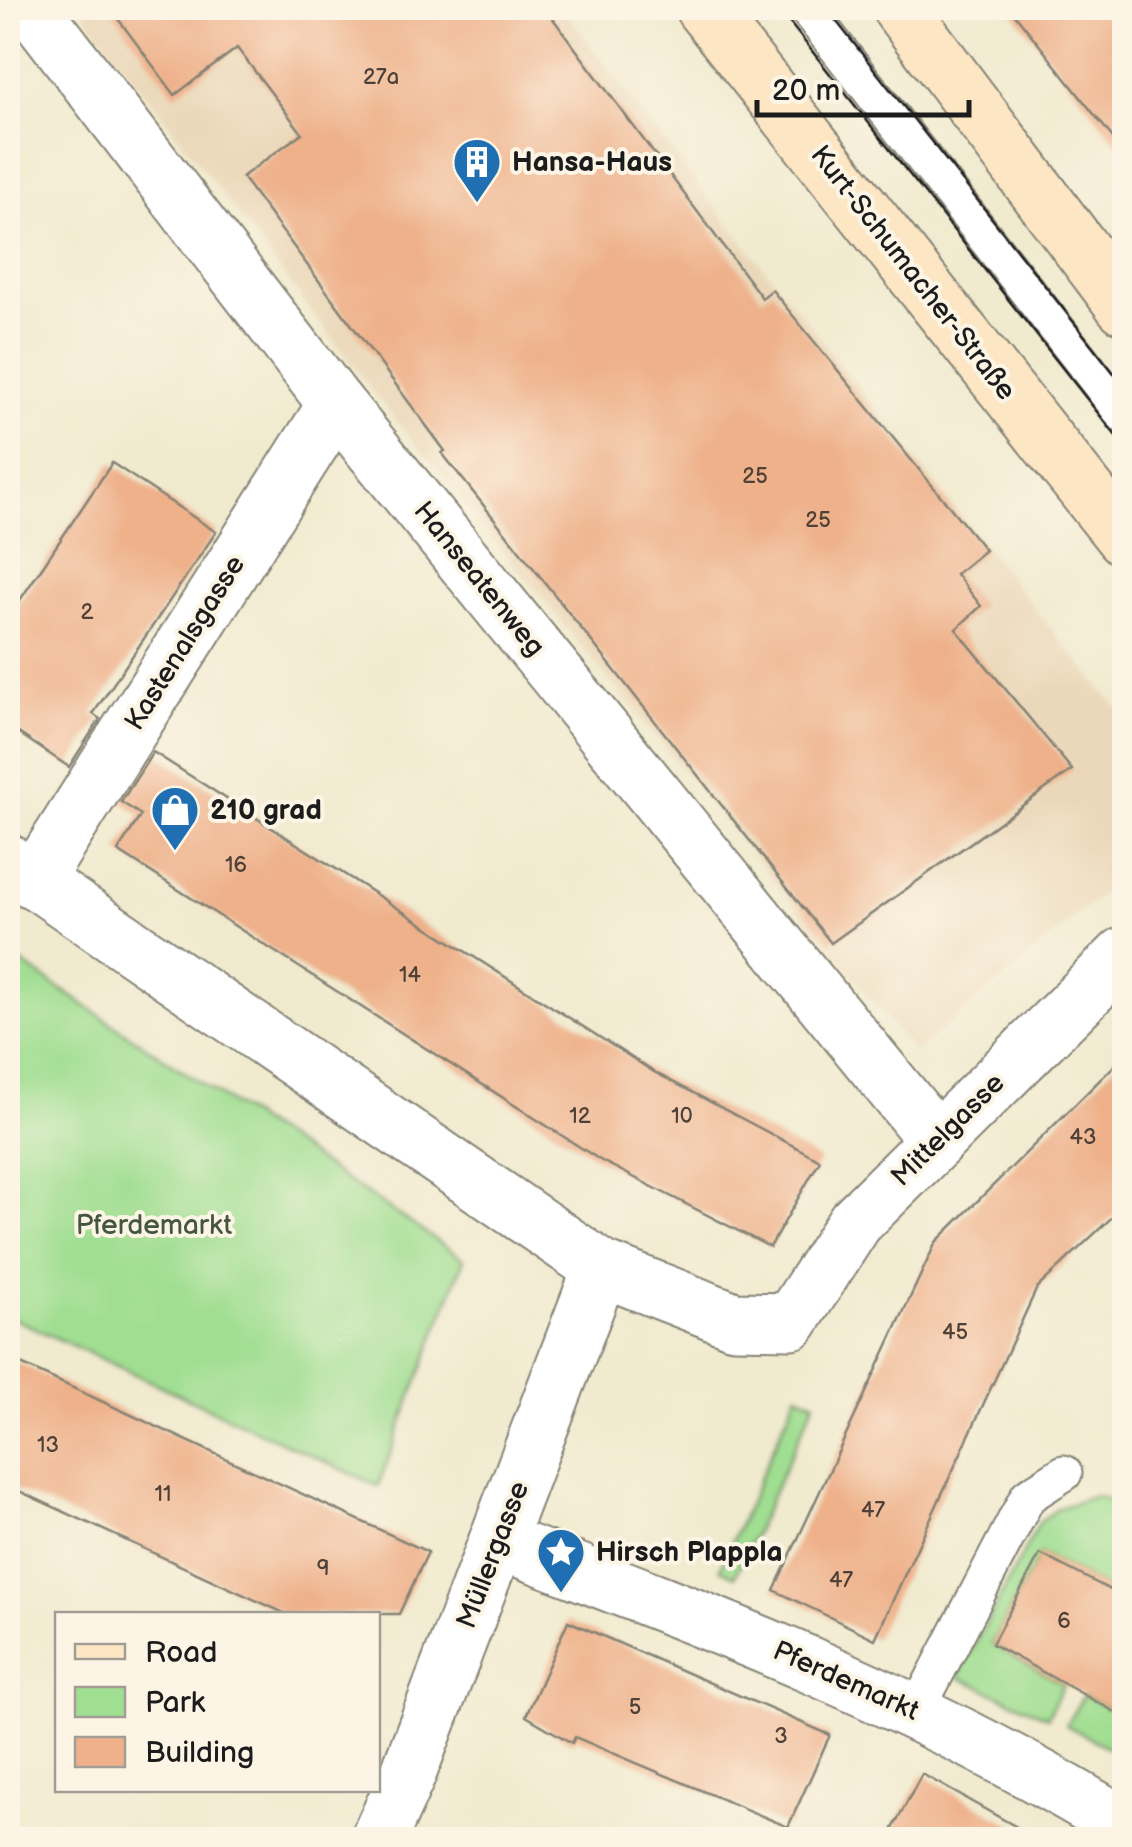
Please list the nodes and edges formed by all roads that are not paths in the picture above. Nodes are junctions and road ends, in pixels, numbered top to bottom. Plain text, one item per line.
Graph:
1 (32, 8) edge
2 (703, 8) edge
3 (806, 8) edge
4 (900, 8) edge
5 (1124, 306) edge
6 (336, 404) junction
7 (1124, 415) edge
8 (1124, 538) edge
9 (21, 872) edge
10 (1124, 955) edge
11 (936, 1141) junction
12 (602, 1268) junction
13 (1064, 1473) dead end
14 (498, 1542) junction
15 (916, 1712) junction
16 (1124, 1826) edge
17 (378, 1840) edge

1 - 6 street, Hanseatenweg
2 - 8 main road, Kurt-Schumacher-Straße
3 - 7 lane
4 - 5 main road
6 - 9 street, Kastenalsgasse
6 - 11 street, Hanseatenweg
9 - 12 street
10 - 11 street, Mittelgasse
11 - 12 street, Mittelgasse
12 - 14 street, Müllergasse
13 - 15 lane
14 - 15 street, Pferdemarkt
14 - 17 street, Müllergasse
15 - 16 street, Pferdemarkt

